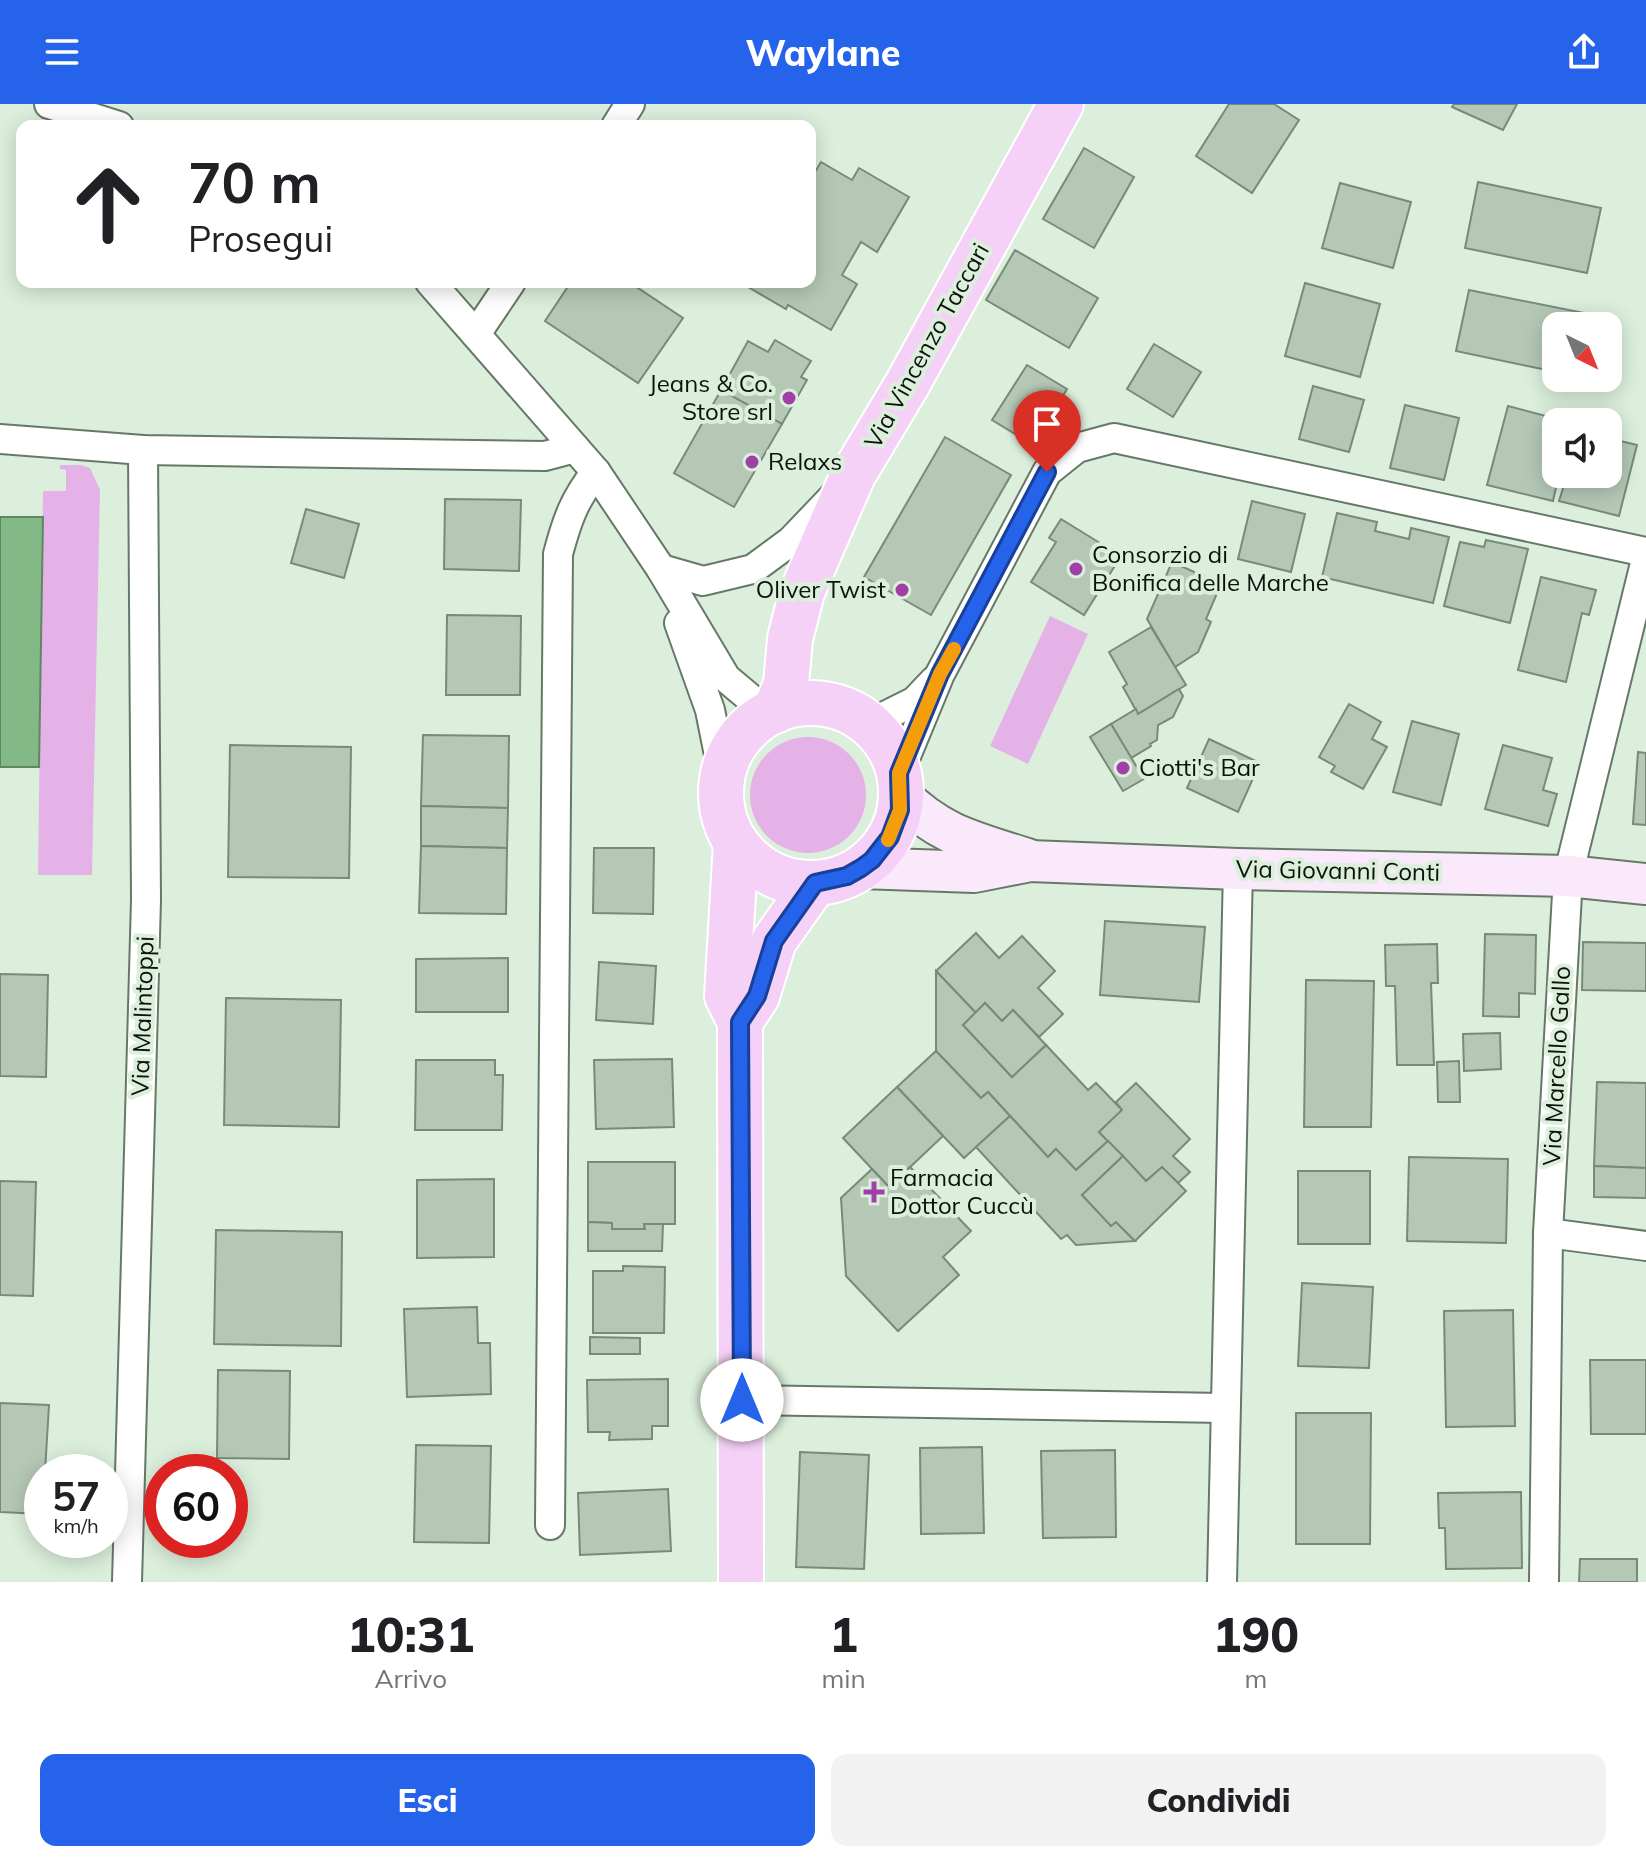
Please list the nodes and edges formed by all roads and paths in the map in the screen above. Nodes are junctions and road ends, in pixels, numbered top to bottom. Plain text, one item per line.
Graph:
1 (49, 104) edge
2 (1061, 104) edge
3 (100, 120) edge
4 (435, 288) edge
5 (507, 288) edge
6 (476, 334) junction
7 (0, 439) edge
8 (575, 448) junction
9 (143, 450) junction
10 (596, 472) junction
11 (853, 475) junction
12 (1646, 552) edge
13 (1646, 559) edge
14 (661, 569) junction
15 (802, 592) junction
16 (940, 674) junction
17 (772, 713) junction
18 (854, 716) junction
19 (723, 775) junction
20 (900, 784) junction
21 (736, 843) junction
22 (1030, 861) junction
23 (861, 868) junction
24 (1238, 869) junction
25 (1568, 876) junction
26 (815, 883) junction
27 (1646, 884) edge
28 (740, 1022) junction
29 (1548, 1233) junction
30 (1646, 1246) edge
31 (742, 1400) junction
32 (1224, 1408) junction
33 (550, 1525) dead end
34 (127, 1582) edge
35 (741, 1582) edge
36 (1222, 1582) edge
37 (1544, 1582) edge

1 - 3 street
2 - 11 main road, Via Vincenzo Taccari
4 - 6 street
5 - 6 street
6 - 8 street
7 - 9 street
8 - 9 street
8 - 10 street
9 - 34 street, Via Malintoppi
10 - 14 street
10 - 33 street
11 - 14 street
11 - 15 main road, Via Vincenzo Taccari
12 - 16 street
13 - 25 street, Via Marcello Gallo
14 - 17 street
14 - 19 street
15 - 17 main road, Via Vincenzo Taccari
15 - 18 main road
16 - 18 street
16 - 20 street
17 - 18 main road
17 - 19 main road
18 - 20 main road
19 - 21 main road
20 - 22 main road, Via Giovanni Conti
20 - 23 main road
21 - 26 main road
21 - 28 main road
22 - 23 main road, Via Giovanni Conti
22 - 24 main road, Via Giovanni Conti
23 - 26 main road
24 - 25 main road, Via Giovanni Conti
24 - 32 street
25 - 27 main road, Via Giovanni Conti
25 - 29 street, Via Marcello Gallo
26 - 28 main road
28 - 31 main road
29 - 30 street
29 - 37 street, Via Marcello Gallo
31 - 32 street
31 - 35 main road
32 - 36 street

